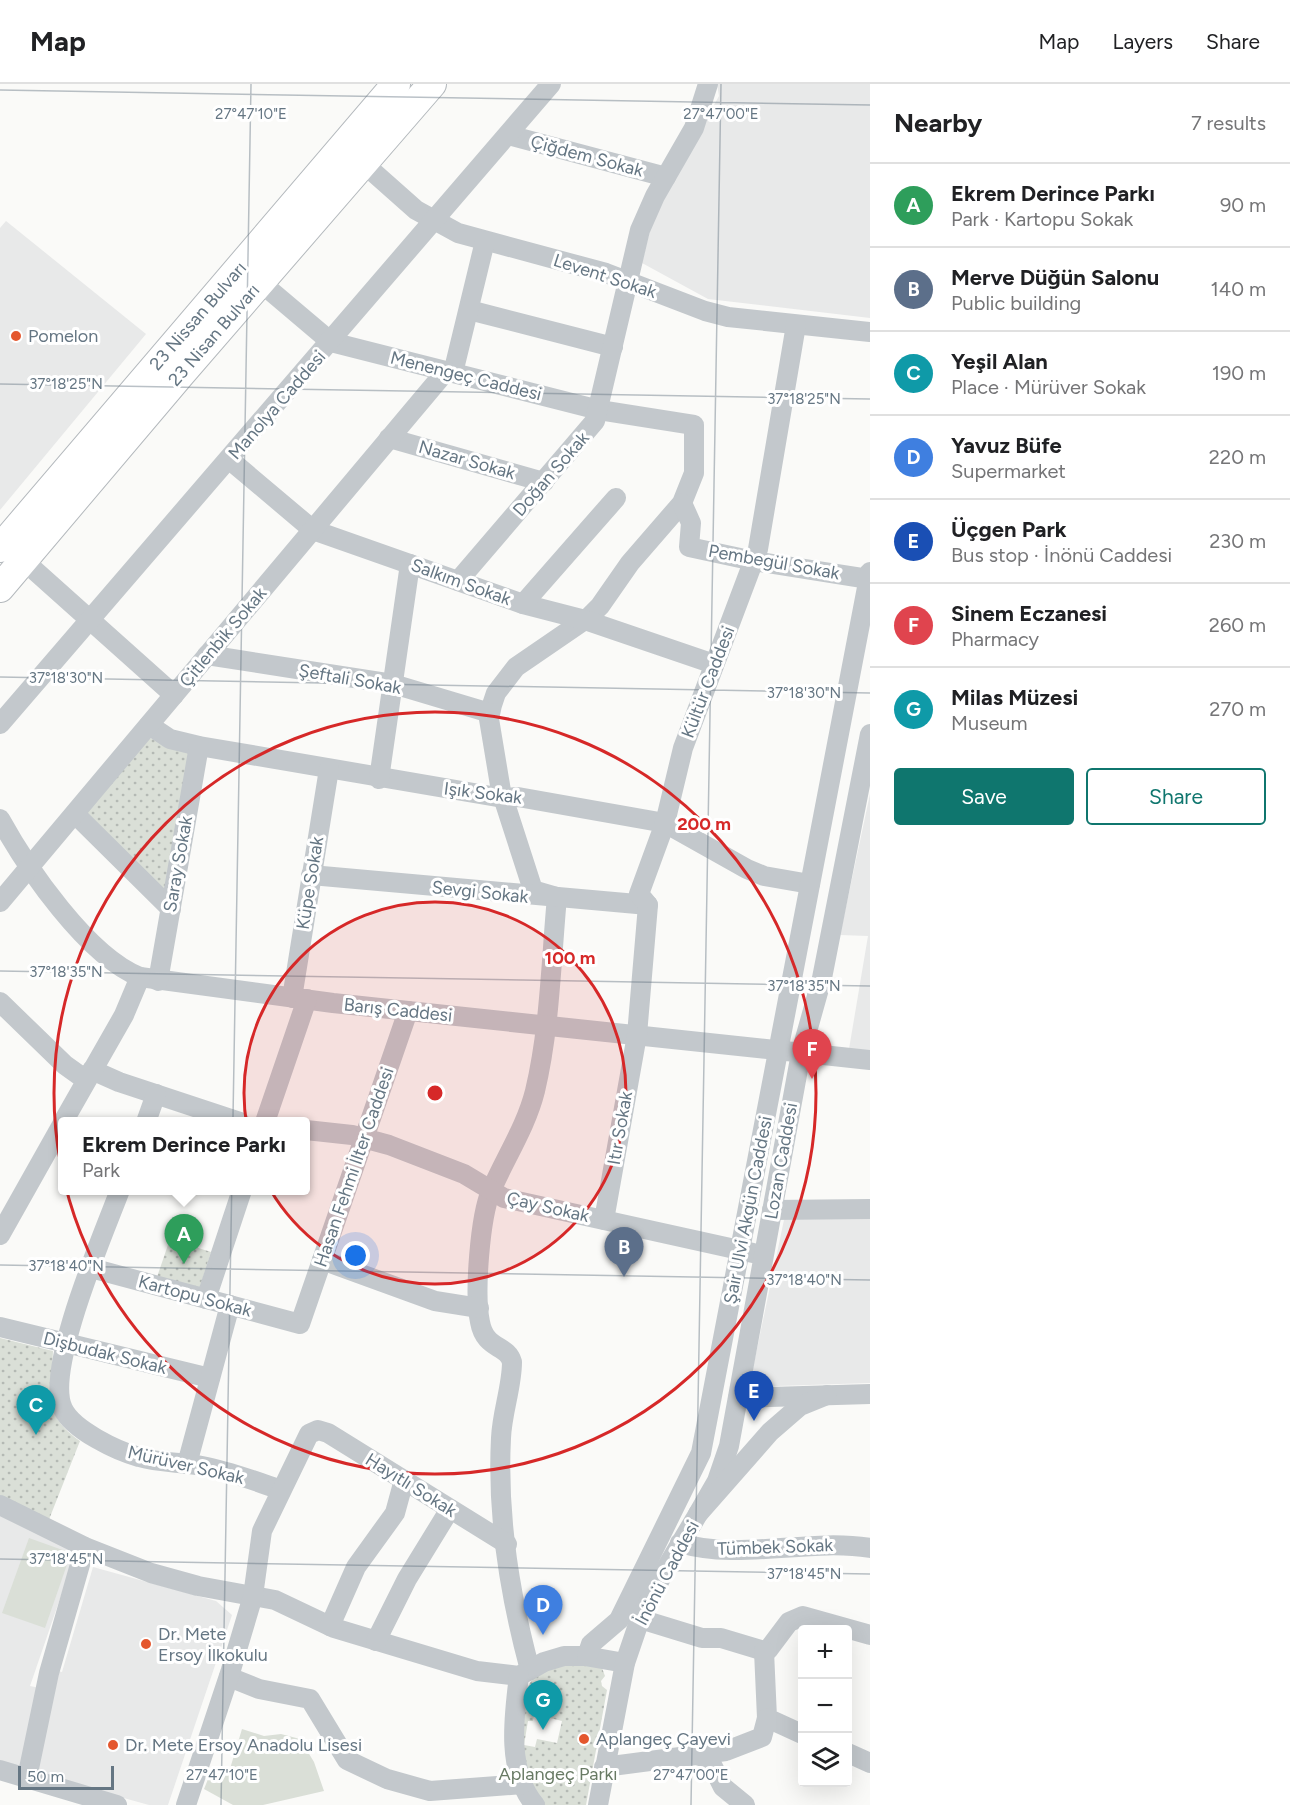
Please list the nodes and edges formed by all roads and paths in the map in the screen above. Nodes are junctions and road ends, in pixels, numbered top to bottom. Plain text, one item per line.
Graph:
1 (396, 84) edge
2 (432, 84) edge
3 (552, 84) edge
4 (706, 86) edge
5 (508, 135) junction
6 (363, 163) junction
7 (666, 177) junction
8 (434, 222) junction
9 (485, 241) junction
10 (627, 281) junction
11 (260, 282) junction
12 (469, 310) junction
13 (796, 325) junction
14 (870, 332) edge
15 (331, 342) junction
16 (613, 347) junction
17 (450, 372) junction
18 (600, 410) junction
19 (389, 438) junction
20 (230, 460) junction
21 (544, 482) junction
22 (616, 498) dead end
23 (682, 504) junction
24 (313, 530) junction
25 (12, 554) edge
26 (754, 561) junction
27 (410, 564) junction
28 (869, 575) edge
29 (458, 581) junction
30 (0, 588) edge
31 (523, 604) junction
32 (90, 620) junction
33 (585, 620) junction
34 (207, 655) junction
35 (714, 664) junction
36 (393, 684) junction
37 (174, 694) junction
38 (490, 713) junction
39 (0, 724) edge
40 (148, 725) junction
41 (870, 734) edge
42 (199, 746) junction
43 (329, 769) junction
44 (379, 779) junction
45 (503, 798) junction
46 (75, 814) junction
47 (0, 819) edge
48 (665, 823) junction
49 (29, 869) junction
50 (311, 875) junction
51 (810, 884) junction
52 (557, 897) junction
53 (0, 902) edge
54 (648, 905) junction
55 (171, 909) junction
56 (149, 979) junction
57 (299, 998) junction
58 (1, 1005) edge
59 (408, 1011) junction
60 (546, 1026) junction
61 (637, 1035) junction
62 (779, 1050) junction
63 (801, 1053) junction
64 (870, 1060) edge
65 (89, 1075) junction
66 (156, 1094) junction
67 (66, 1117) edge
68 (148, 1117) edge
69 (225, 1117) edge
70 (267, 1117) edge
71 (58, 1131) edge
72 (310, 1131) edge
73 (365, 1138) junction
74 (491, 1191) junction
75 (118, 1195) edge
76 (241, 1195) edge
77 (870, 1209) edge
78 (772, 1210) junction
79 (604, 1220) junction
80 (0, 1235) edge
81 (741, 1250) junction
82 (764, 1255) junction
83 (322, 1260) junction
84 (91, 1268) junction
85 (206, 1299) junction
86 (230, 1305) junction
87 (479, 1308) junction
88 (300, 1324) joint
89 (0, 1328) edge
90 (66, 1343) junction
91 (210, 1378) junction
92 (870, 1394) edge
93 (827, 1395) junction
94 (738, 1398) junction
95 (187, 1464) junction
96 (404, 1480) junction
97 (281, 1490) junction
98 (0, 1505) edge
99 (450, 1509) junction
100 (698, 1514) junction
101 (680, 1543) junction
102 (507, 1544) junction
103 (85, 1547) junction
104 (870, 1548) edge
105 (252, 1596) junction
106 (640, 1619) junction
107 (330, 1626) junction
108 (870, 1635) edge
109 (376, 1641) junction
110 (764, 1651) junction
111 (587, 1656) junction
112 (625, 1663) junction
113 (525, 1673) junction
114 (229, 1677) junction
115 (767, 1718) junction
116 (800, 1733) edge
117 (694, 1754) junction
118 (852, 1755) edge
119 (870, 1763) edge
120 (604, 1767) junction
121 (0, 1770) edge
122 (27, 1778) junction
123 (523, 1784) junction
124 (422, 1798) edge
125 (117, 1805) edge
126 (186, 1805) edge
127 (535, 1805) edge
128 (598, 1805) edge
129 (745, 1805) edge

1 - 25 highway, 23 Nissan Bulvarı
2 - 6 highway, 23 Nisan Bulvarı
3 - 5 street, Manolya Caddesi
4 - 7 street, Doğan Sokak
5 - 7 street, Çiğdem Sokak
5 - 8 street, Manolya Caddesi
6 - 8 street, Levent Sokak
6 - 11 highway, 23 Nisan Bulvarı
7 - 10 street, Doğan Sokak
8 - 9 street, Levent Sokak
8 - 15 street, Manolya Caddesi
9 - 10 street, Levent Sokak
9 - 12 street
10 - 13 street, Levent Sokak
10 - 16 street, Doğan Sokak
11 - 15 street, Menengeç Caddesi
11 - 25 highway, 23 Nisan Bulvarı
12 - 16 street
12 - 17 street
13 - 14 street, Levent Sokak
13 - 26 street, Kültür Caddesi
15 - 17 street, Menengeç Caddesi
15 - 20 street, Manolya Caddesi
16 - 18 street, Doğan Sokak
17 - 18 street, Menengeç Caddesi
17 - 19 street, Çitlenbik Sokak
18 - 21 street, Doğan Sokak
18 - 23 street, Menengeç Caddesi
19 - 21 street, Nazar Sokak
19 - 24 street, Çitlenbik Sokak
20 - 24 street, Salkım Sokak
20 - 32 street, Manolya Caddesi
21 - 29 street, Doğan Sokak
22 - 31 street
23 - 26 street, Pembegül Sokak
23 - 33 street
24 - 27 street, Salkım Sokak
24 - 34 street, Çitlenbik Sokak
25 - 30 highway, 23 Nisan Bulvarı
25 - 32 street
26 - 28 street, Pembegül Sokak
26 - 35 street, Kültür Caddesi
27 - 29 street, Salkım Sokak
27 - 36 street
28 - 51 street, Şair Ulvi Akgün Caddesi
29 - 31 street, Salkım Sokak
31 - 33 street, Salkım Sokak
32 - 37 street
32 - 39 street, Manolya Caddesi
33 - 35 street, Salkım Sokak
33 - 38 street
34 - 36 street, Şeftali Sokak
34 - 37 street, Çitlenbik Sokak
35 - 48 street, Kültür Caddesi
36 - 38 street, Şeftali Sokak
36 - 44 street
37 - 40 street, Çitlenbik Sokak
38 - 45 street
40 - 42 street, Işık Sokak
40 - 46 street, Çitlenbik Sokak
41 - 63 street, Lozan Caddesi
42 - 43 street, Işık Sokak
42 - 55 street, Saray Sokak
43 - 44 street, Işık Sokak
43 - 50 street, Küpe Sokak
44 - 45 street, Işık Sokak
45 - 48 street, Işık Sokak
45 - 52 street
46 - 49 street, Çitlenbik Sokak
46 - 55 street
47 - 49 street, Barış Caddesi
48 - 51 street, Işık Sokak
48 - 54 street, Kültür Caddesi
49 - 53 street, Çitlenbik Sokak
49 - 56 street, Barış Caddesi
50 - 52 street, Sevgi Sokak
50 - 57 street, Küpe Sokak
51 - 62 street, Şair Ulvi Akgün Caddesi
52 - 54 street, Sevgi Sokak
52 - 60 street
54 - 61 street, Kültür Caddesi
55 - 56 street, Saray Sokak
56 - 57 street, Barış Caddesi
56 - 65 street, Saray Sokak
57 - 59 street, Barış Caddesi
57 - 70 street, Küpe Sokak
58 - 65 street
59 - 60 street, Barış Caddesi
59 - 73 street, Hasan Fehmi İlter Caddesi
60 - 61 street, Barış Caddesi
60 - 74 street
61 - 62 street, Barış Caddesi
61 - 79 street, Itır Sokak
62 - 63 street, Barış Caddesi
62 - 81 street, Şair Ulvi Akgün Caddesi
63 - 64 street, Barış Caddesi
63 - 78 street, Lozan Caddesi
65 - 66 street
65 - 67 street, Saray Sokak
66 - 68 street
66 - 69 street
71 - 80 street, Saray Sokak
72 - 73 street, Çay Sokak
73 - 74 street, Çay Sokak
73 - 83 street, Hasan Fehmi İlter Caddesi
74 - 79 street, Çay Sokak
74 - 87 street
75 - 84 street, Mürüver Sokak
76 - 85 street
77 - 78 street
78 - 82 street, Lozan Caddesi
79 - 81 street, Çay Sokak
81 - 82 street, Çay Sokak
81 - 111 street, Şair Ulvi Akgün Caddesi
82 - 94 street, Lozan Caddesi
83 - 87 street
83 - 88 street, Hasan Fehmi İlter Caddesi
84 - 85 street, Kartopu Sokak
84 - 90 street, Mürüver Sokak
85 - 86 street, Kartopu Sokak
86 - 88 street, Kartopu Sokak
86 - 91 street
87 - 102 street
89 - 90 street, Dişbudak Sokak
90 - 91 street, Dişbudak Sokak
90 - 95 street, Mürüver Sokak
91 - 95 street
92 - 93 street, İnönü Caddesi
93 - 94 street, İnönü Caddesi
93 - 100 street, İnönü Caddesi
94 - 100 street, Lozan Caddesi
95 - 97 street, Mürüver Sokak
96 - 97 street, Hayıtlı Sokak
96 - 99 street, Hayıtlı Sokak
96 - 107 street
97 - 105 street
98 - 103 street
99 - 102 street, Hayıtlı Sokak
99 - 109 street
100 - 101 street, İnönü Caddesi
101 - 104 street, Tümbek Sokak
101 - 106 street, İnönü Caddesi
102 - 113 street
103 - 105 street
103 - 122 street
105 - 107 street
105 - 114 street
106 - 110 street
106 - 112 street, İnönü Caddesi
107 - 109 street
108 - 110 street
109 - 113 street
110 - 115 street
111 - 112 street
111 - 113 street
112 - 120 street, İnönü Caddesi
113 - 123 street
114 - 124 street
114 - 126 street
115 - 116 street
115 - 117 street
117 - 120 street
117 - 129 street
118 - 119 street
120 - 128 street, İnönü Caddesi
121 - 122 street
122 - 125 street
123 - 124 street
123 - 127 street

